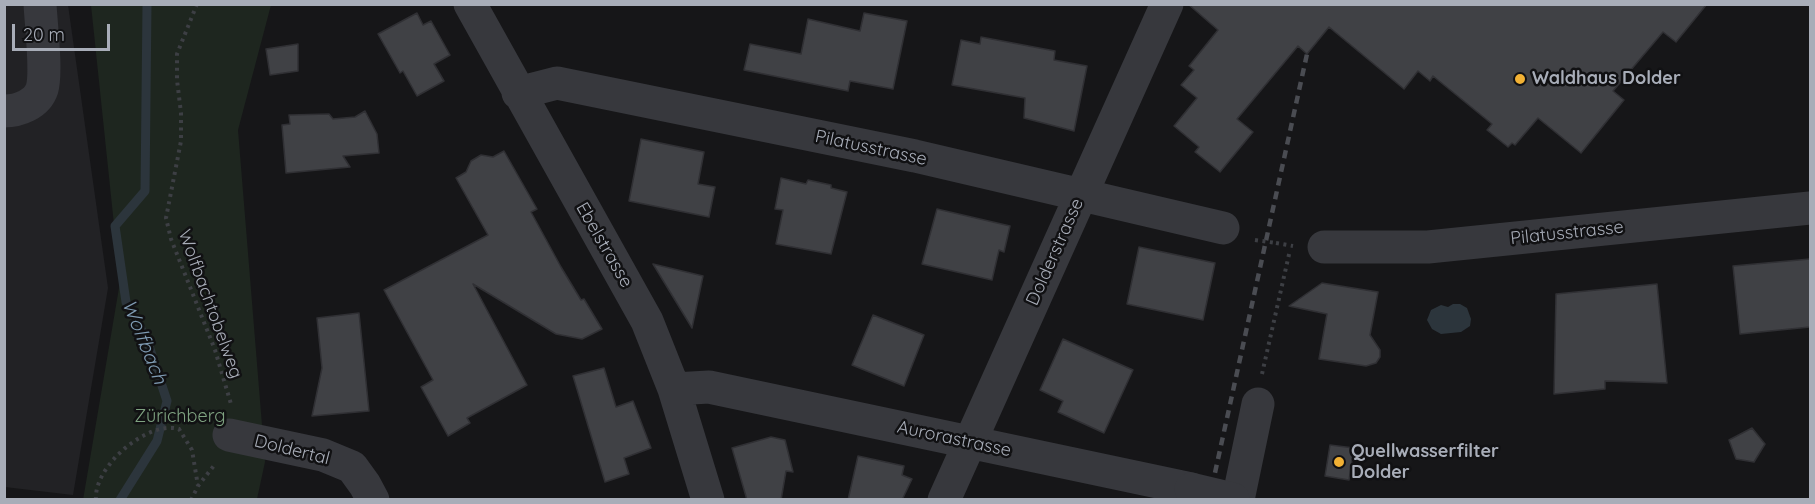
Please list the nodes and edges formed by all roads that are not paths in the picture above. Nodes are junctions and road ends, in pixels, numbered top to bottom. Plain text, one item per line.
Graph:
1 (40, 4) edge
2 (470, 4) edge
3 (1167, 4) edge
4 (518, 93) junction
5 (4, 111) edge
6 (1080, 193) junction
7 (1810, 208) edge
8 (1223, 228) dead end
9 (1324, 247) dead end
10 (674, 389) junction
11 (1258, 404) road end
12 (228, 435) road end
13 (971, 443) junction
14 (1235, 499) edge
15 (373, 500) edge
16 (708, 500) edge
17 (944, 500) edge

1 - 5 street
2 - 4 street, Ebelstrasse
3 - 6 street, Dolderstrasse
4 - 6 street, Pilatusstrasse
4 - 10 street, Ebelstrasse
6 - 8 street, Pilatusstrasse
6 - 13 street, Dolderstrasse
7 - 9 street, Pilatusstrasse
10 - 13 street, Aurorastrasse
10 - 16 street, Ebelstrasse
11 - 14 street
12 - 15 street, Doldertal
13 - 14 street, Aurorastrasse, bridge
13 - 17 street, Dolderstrasse

